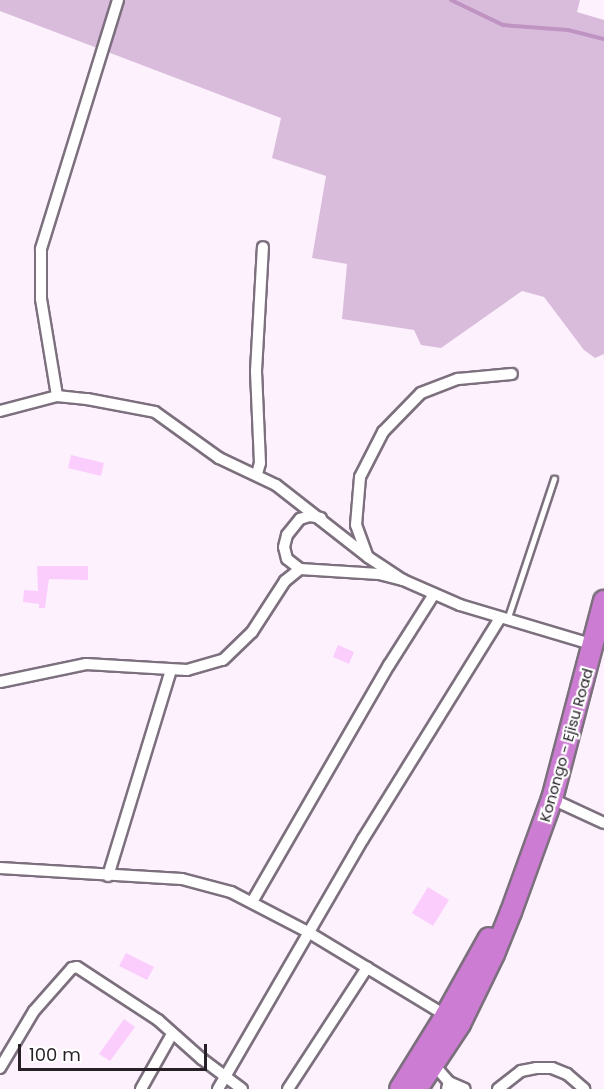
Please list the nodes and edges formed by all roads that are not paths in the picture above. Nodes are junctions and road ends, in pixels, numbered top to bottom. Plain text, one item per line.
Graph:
1 (118, 0) edge
2 (263, 247) dead end
3 (512, 374) dead end
4 (57, 396) junction
5 (0, 411) edge
6 (257, 474) junction
7 (554, 479) dead end
8 (322, 519) junction
9 (368, 556) junction
10 (300, 569) junction
11 (403, 580) junction
12 (434, 594) junction
13 (604, 601) edge
14 (504, 620) junction
15 (594, 645) junction
16 (171, 670) junction
17 (0, 682) edge
18 (552, 799) junction
19 (604, 823) edge
20 (0, 868) edge
21 (108, 876) junction
22 (252, 902) junction
23 (308, 932) junction
24 (367, 968) junction
25 (453, 1020) junction
26 (172, 1034) junction
27 (435, 1066) junction
28 (0, 1068) edge
29 (225, 1078) junction
30 (448, 1086) edge
31 (141, 1089) edge
32 (218, 1089) edge
33 (242, 1089) edge
34 (288, 1089) edge
35 (400, 1089) edge
36 (417, 1089) edge
37 (465, 1089) edge
38 (498, 1089) edge
39 (584, 1089) edge

1 - 4 street
2 - 6 street
3 - 9 street
4 - 5 street
4 - 6 street
6 - 8 street
7 - 14 lane
8 - 9 street
8 - 10 street
9 - 11 street
10 - 11 street
10 - 16 street
11 - 12 street
12 - 14 street
12 - 22 street
13 - 15 highway, Konongo - Ejisu Road
14 - 15 street
14 - 23 street
15 - 18 highway, Konongo - Ejisu Road
16 - 17 street
16 - 21 street
18 - 19 street
18 - 25 highway, Konongo - Ejisu Road
20 - 21 street
21 - 22 street
22 - 23 street
23 - 24 street
23 - 29 street
24 - 25 street
24 - 34 street
25 - 27 highway, Konongo - Ejisu Road
25 - 35 highway, Konongo - Ejisu Road
26 - 28 street
26 - 29 street
26 - 31 street
27 - 30 street
27 - 36 highway, Konongo - Ejisu Road
29 - 32 street
29 - 33 street
30 - 37 street
38 - 39 street

